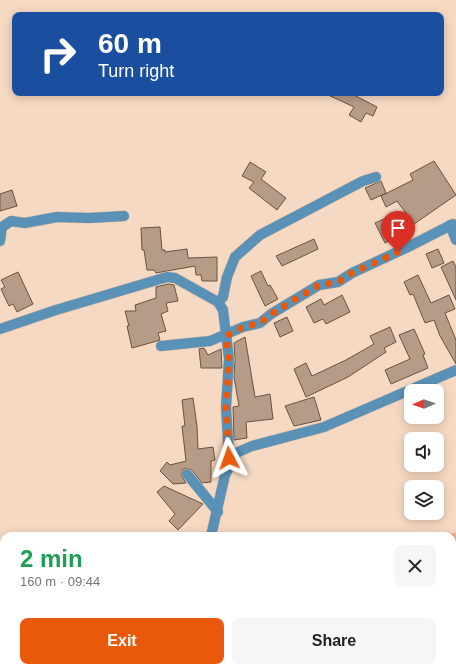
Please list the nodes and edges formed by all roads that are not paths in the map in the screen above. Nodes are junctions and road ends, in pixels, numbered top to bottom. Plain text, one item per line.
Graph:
1 (376, 177) dead end
2 (124, 216) dead end
3 (456, 240) edge
4 (0, 241) edge
5 (218, 302) junction
6 (0, 329) edge
7 (226, 336) junction
8 (161, 346) dead end
9 (456, 370) edge
10 (187, 474) dead end
11 (225, 475) junction
12 (218, 512) junction
13 (212, 532) edge

1 - 5 street
2 - 4 street
3 - 7 street
5 - 6 street
5 - 7 street
7 - 8 street
7 - 11 street
9 - 11 street
10 - 12 street
11 - 12 street
12 - 13 street

